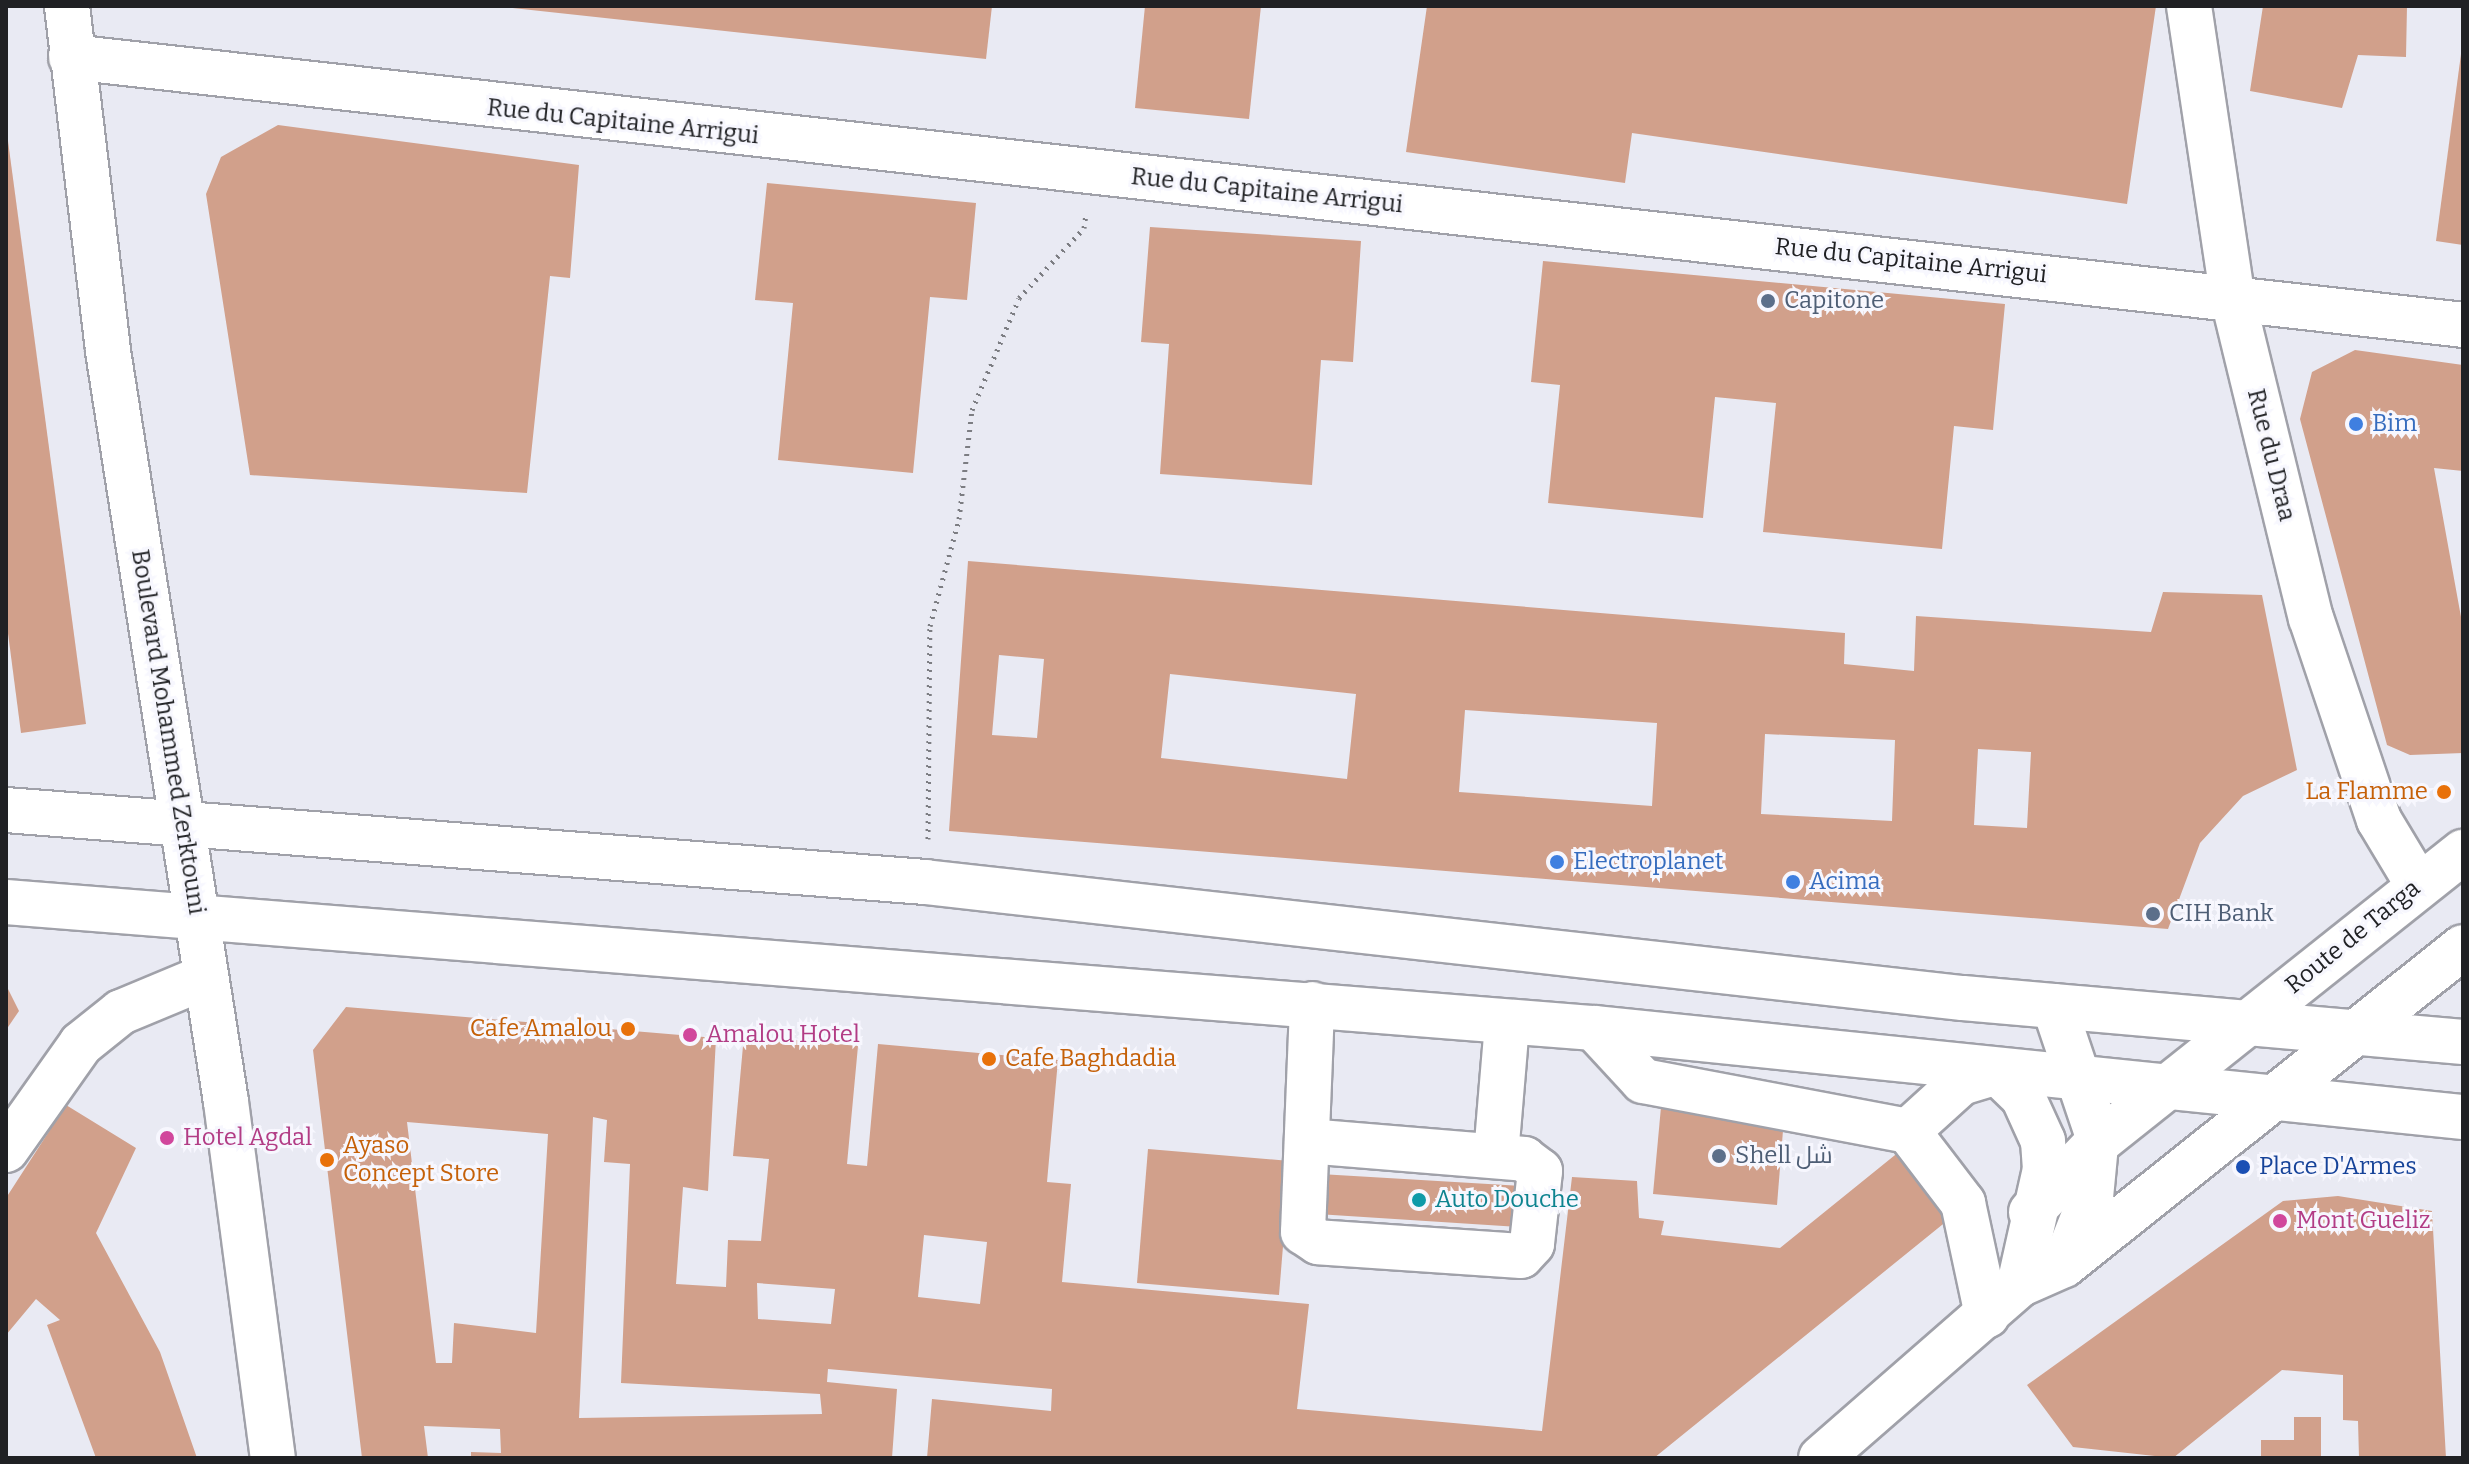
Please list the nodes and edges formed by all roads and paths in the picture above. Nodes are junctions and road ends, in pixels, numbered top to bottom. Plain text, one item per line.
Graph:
1 (67, 6) edge
2 (2189, 6) edge
3 (71, 57) junction
4 (1092, 174) junction
5 (2232, 295) junction
6 (2463, 325) edge
7 (6, 810) edge
8 (185, 827) junction
9 (2463, 852) edge
10 (925, 882) junction
11 (2418, 885) junction
12 (6, 902) edge
13 (196, 914) junction
14 (2463, 947) edge
15 (205, 977) junction
16 (1312, 1004) junction
17 (2054, 1006) junction
18 (2245, 1023) junction
19 (1507, 1025) junction
20 (1594, 1028) junction
21 (2354, 1033) junction
22 (2463, 1042) edge
23 (1997, 1072) junction
24 (2083, 1079) junction
25 (2167, 1086) junction
26 (2275, 1096) junction
27 (2463, 1117) edge
28 (1908, 1131) junction
29 (1307, 1141) junction
30 (2097, 1143) junction
31 (6, 1150) edge
32 (1496, 1155) junction
33 (2031, 1212) junction
34 (2064, 1265) junction
35 (2019, 1285) junction
36 (1987, 1315) junction
37 (273, 1458) edge
38 (1821, 1458) edge

1 - 3 main road, Boulevard Mohammed Zerktouni
2 - 5 main road, Rue du Draa
3 - 4 main road, Rue du Capitaine Arrigui
3 - 8 main road, Boulevard Mohammed Zerktouni
4 - 5 main road, Rue du Capitaine Arrigui
4 - 10 path
5 - 6 main road, Rue du Capitaine Arrigui
5 - 11 main road, Rue du Draa
7 - 8 main road
8 - 10 main road
8 - 13 main road, Boulevard Mohammed Zerktouni
9 - 11 main road, Route de Targa
10 - 17 main road
11 - 18 main road, Route de Targa
12 - 13 main road
13 - 15 main road, Boulevard Mohammed Zerktouni
13 - 16 main road
14 - 21 main road
15 - 31 main road
15 - 37 main road, Boulevard Mohammed Zerktouni
16 - 19 main road
16 - 29 main road
17 - 18 main road
17 - 24 main road
18 - 21 main road
18 - 25 main road, Route de Targa
19 - 20 main road
19 - 32 main road
20 - 23 main road
20 - 28 main road
21 - 22 main road
21 - 26 main road
23 - 24 main road
23 - 28 main road
23 - 33 main road
24 - 25 main road
24 - 30 main road
25 - 26 main road
25 - 30 main road, Route de Targa
26 - 27 main road
26 - 34 main road
28 - 36 main road
29 - 32 main road
29 - 32 main road
30 - 33 main road, Route de Targa
30 - 34 main road
33 - 35 main road
34 - 35 main road
35 - 36 main road
36 - 38 main road

